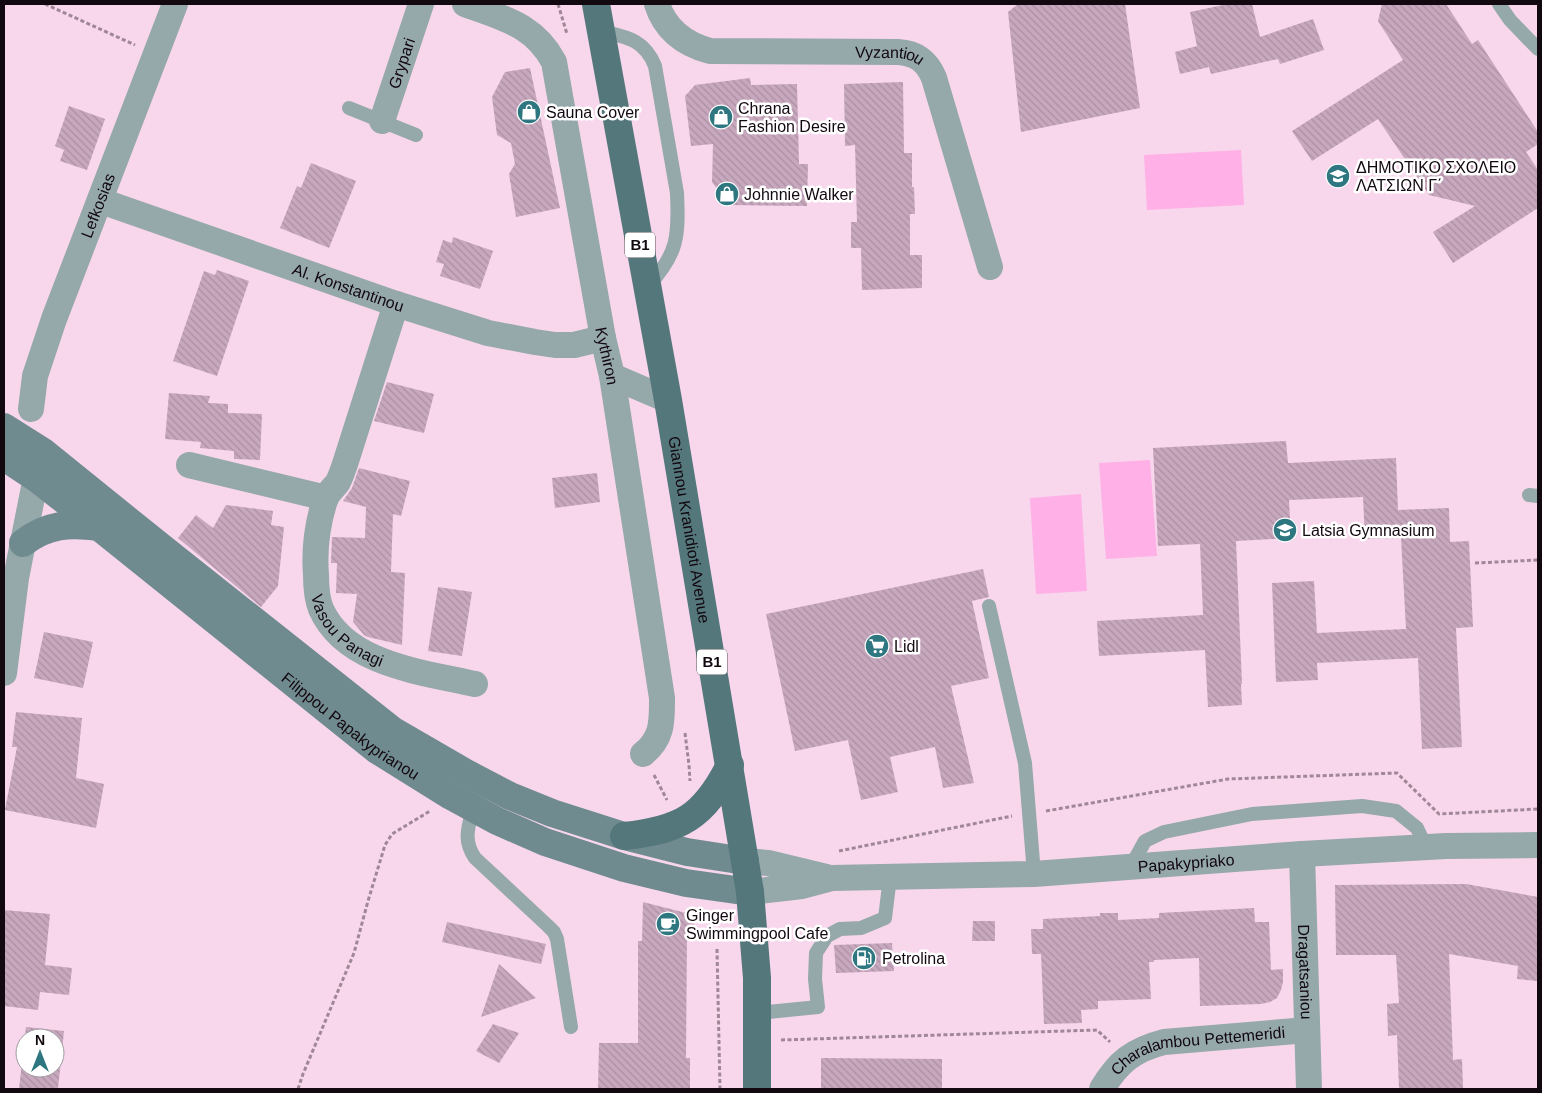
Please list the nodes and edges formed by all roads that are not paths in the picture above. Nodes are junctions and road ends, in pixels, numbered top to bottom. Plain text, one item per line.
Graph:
1 (176, 4) edge
2 (421, 4) edge
3 (465, 4) edge
4 (596, 4) edge
5 (657, 4) edge
6 (1499, 4) edge
7 (601, 31) junction
8 (1538, 49) edge
9 (349, 108) dead end
10 (382, 121) junction
11 (416, 135) dead end
12 (101, 201) junction
13 (990, 267) dead end
14 (648, 286) junction
15 (396, 304) junction
16 (603, 338) junction
17 (612, 376) junction
18 (668, 400) junction
19 (31, 409) dead end
20 (21, 453) edge
21 (189, 465) dead end
22 (326, 498) junction
23 (99, 527) junction
24 (23, 543) junction
25 (16, 578) junction
26 (989, 606) dead end
27 (4, 673) edge
28 (475, 684) dead end
29 (644, 754) road end
30 (730, 766) junction
31 (462, 803) junction
32 (624, 836) junction
33 (1537, 840) edge
34 (1426, 848) junction
35 (1302, 854) junction
36 (745, 861) junction
37 (1130, 868) junction
38 (1034, 874) junction
39 (890, 877) junction
40 (832, 878) junction
41 (750, 892) junction
42 (758, 1014) junction
43 (571, 1027) dead end
44 (1307, 1030) junction
45 (757, 1089) edge
46 (1102, 1089) edge
47 (1309, 1089) edge

1 - 12 street, Lefkosias
2 - 10 street, Grypari
3 - 16 street, Kythiron
4 - 7 main road, Giannou Kranidioti Avenue / B1
5 - 13 street, Vyzantiou
6 - 8 lane
7 - 14 main road, Giannou Kranidioti Avenue / B1
7 - 14 lane
9 - 10 lane
10 - 11 lane
12 - 15 street, Al. Konstantinou
12 - 19 street, Lefkosias
14 - 18 main road, Giannou Kranidioti Avenue / B1
15 - 16 street, Al. Konstantinou
15 - 22 street, Vasou Panagi
16 - 17 street, Kythiron
17 - 18 street
17 - 29 street, Kythiron
18 - 30 main road, Giannou Kranidioti Avenue / B1
20 - 23 main road, Filippou Papakyprianou
20 - 24 street
20 - 25 street
20 - 32 main road, Filippou Papakyprianou
21 - 22 street
22 - 28 street, Vasou Panagi
23 - 24 main road
23 - 31 main road, Filippou Papakyprianou
24 - 25 street
25 - 27 street
26 - 38 lane
30 - 32 main road
30 - 36 main road, Giannou Kranidioti Avenue / B1
31 - 41 main road, Filippou Papakyprianou
31 - 43 lane
32 - 36 main road, Filippou Papakyprianou
33 - 34 street, Papakypriako
34 - 35 street, Papakypriako
34 - 37 lane
35 - 37 street, Papakypriako
35 - 44 street, Dragatsaniou
36 - 40 street, Papakypriako
36 - 41 main road, Giannou Kranidioti Avenue / B1
37 - 38 street, Papakypriako
38 - 39 street, Papakypriako
39 - 40 street, Papakypriako
39 - 42 lane
40 - 41 street, Papakypriako
41 - 42 main road, Giannou Kranidioti Avenue / B1
42 - 45 main road, Giannou Kranidioti Avenue / B1
44 - 46 street, Charalambou Pettemeridi
44 - 47 street, Dragatsaniou

